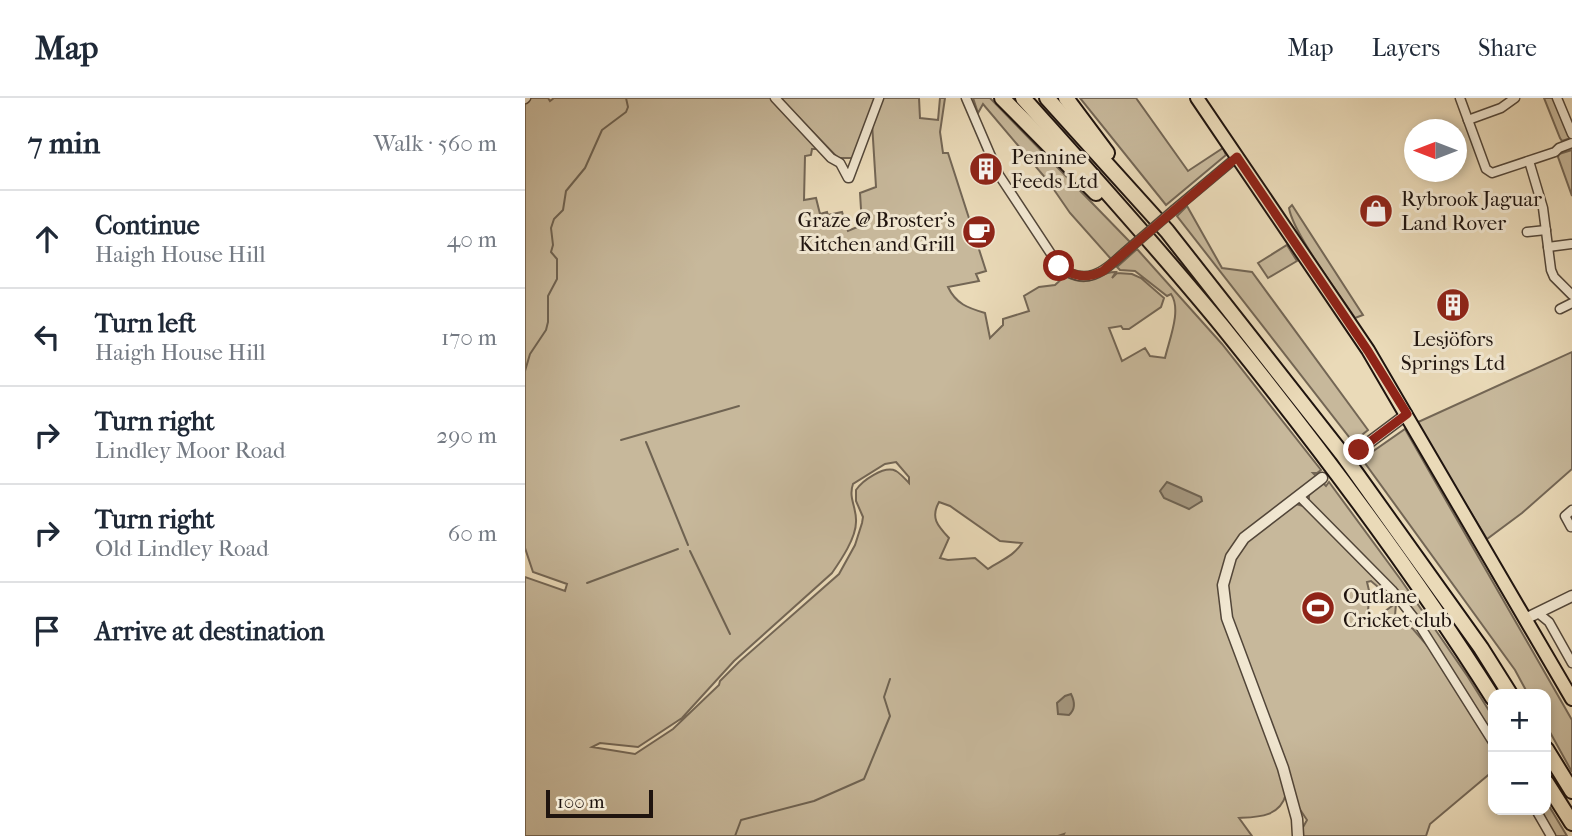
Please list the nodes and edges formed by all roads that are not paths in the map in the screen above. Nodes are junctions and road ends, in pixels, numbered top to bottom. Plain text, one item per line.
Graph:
1 (775, 98) edge
2 (879, 98) edge
3 (966, 98) edge
4 (1002, 98) edge
5 (1023, 98) edge
6 (1047, 98) edge
7 (1066, 98) edge
8 (1197, 98) edge
9 (1460, 98) edge
10 (1515, 98) edge
11 (1557, 98) edge
12 (1468, 120) junction
13 (1572, 134) edge
14 (1572, 143) edge
15 (1237, 157) junction
16 (1529, 161) junction
17 (1546, 230) junction
18 (1167, 232) junction
19 (1527, 232) dead end
20 (1571, 244) edge
21 (1548, 247) junction
22 (1163, 257) junction
23 (1572, 295) edge
24 (1572, 303) edge
25 (1560, 309) dead end
26 (1407, 414) junction
27 (1359, 450) dead end
28 (1322, 478) dead end
29 (1299, 496) junction
30 (1572, 510) edge
31 (1571, 527) edge
32 (1572, 596) edge
33 (1532, 616) junction
34 (1572, 663) edge
35 (1507, 689) edge
36 (1488, 691) edge
37 (1572, 699) edge
38 (1488, 734) edge
39 (1547, 752) edge
40 (1551, 790) edge
41 (1572, 791) edge
42 (1539, 815) edge
43 (1572, 823) edge
44 (1298, 836) edge
45 (1551, 836) edge

1 - 2 street
3 - 15 street, bridge
4 - 22 highway
5 - 22 highway
6 - 18 highway
7 - 18 highway
8 - 15 main road
9 - 12 street
10 - 12 street
11 - 13 street
12 - 16 street
14 - 16 street
15 - 26 main road
16 - 17 street
17 - 19 street
17 - 21 street
18 - 35 highway
20 - 21 street
21 - 23 street
22 - 36 highway
24 - 25 street
26 - 27 street
26 - 33 main road
28 - 29 street
29 - 38 street
29 - 44 street
30 - 31 street
32 - 33 street
33 - 34 street
33 - 37 main road
39 - 41 highway
40 - 43 highway
42 - 45 street

